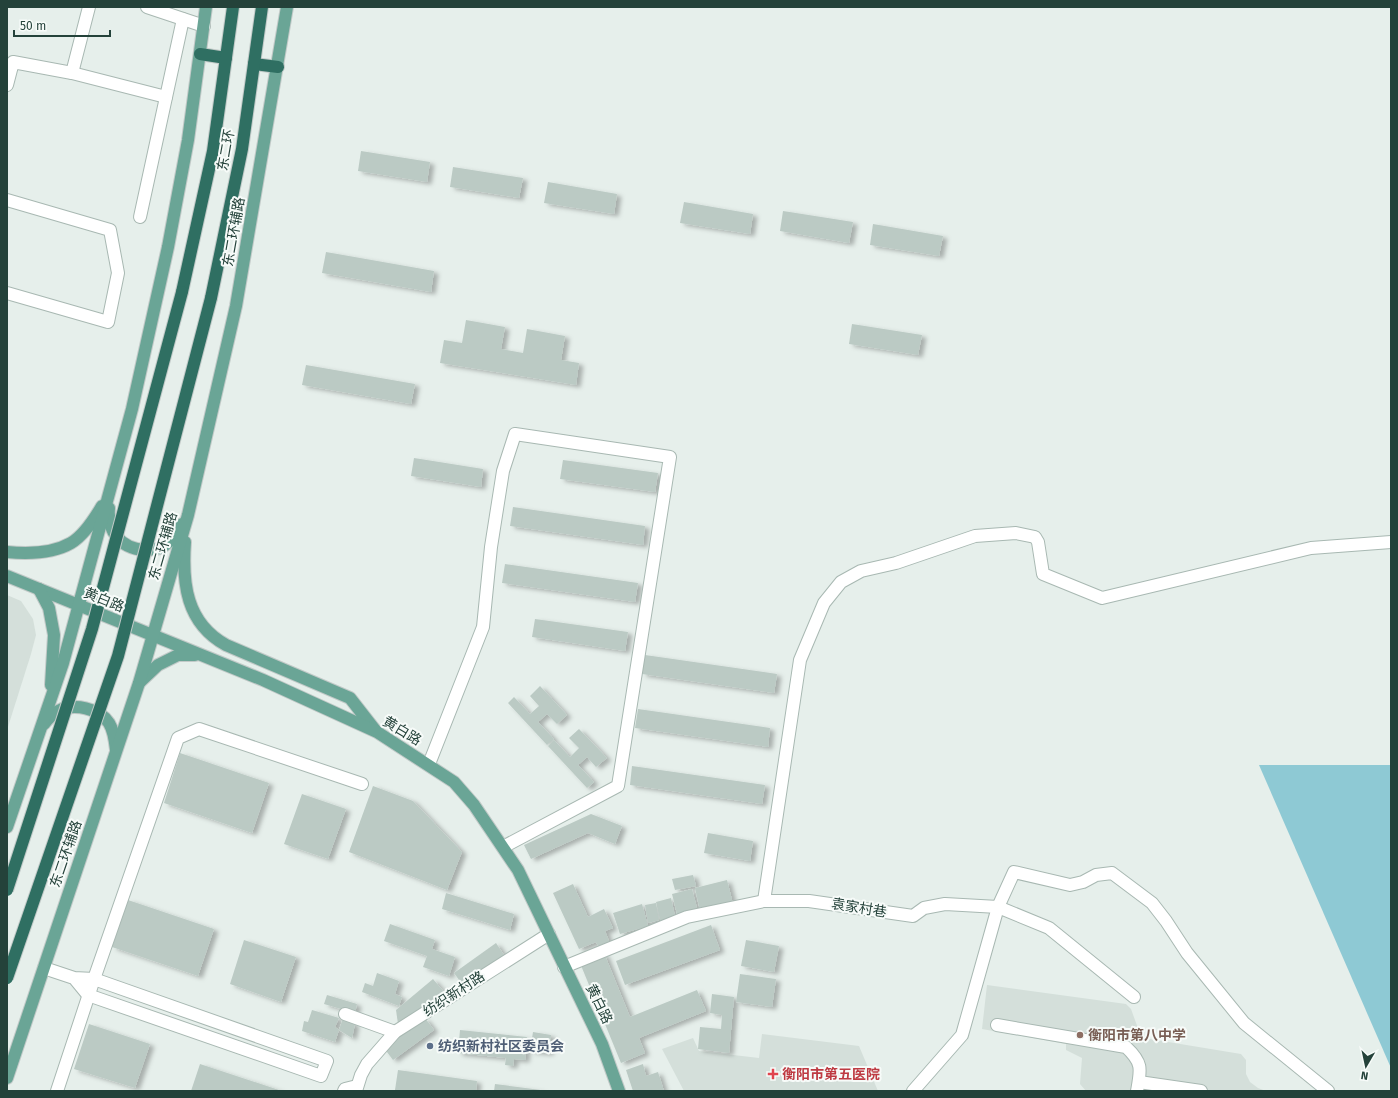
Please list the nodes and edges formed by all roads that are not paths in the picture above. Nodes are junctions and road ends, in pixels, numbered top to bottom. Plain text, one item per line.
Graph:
1 (89, 7) edge
2 (147, 7) edge
3 (206, 7) edge
4 (233, 7) edge
5 (262, 7) edge
6 (287, 7) edge
7 (183, 19) junction
8 (204, 26) junction
9 (200, 54) junction
10 (226, 58) junction
11 (254, 64) junction
12 (278, 67) junction
13 (72, 73) junction
14 (7, 85) edge
15 (166, 97) junction
16 (7, 200) edge
17 (140, 218) dead end
18 (7, 293) edge
19 (110, 493) junction
20 (188, 515) junction
21 (1391, 542) edge
22 (7, 552) edge
23 (7, 576) edge
24 (39, 589) junction
25 (79, 606) junction
26 (153, 636) junction
27 (202, 655) junction
28 (139, 683) junction
29 (50, 701) junction
30 (41, 728) junction
31 (377, 732) junction
32 (116, 752) junction
33 (428, 764) junction
34 (362, 784) dead end
35 (7, 827) edge
36 (503, 848) junction
37 (7, 890) edge
38 (764, 901) junction
39 (998, 907) junction
40 (548, 934) junction
41 (564, 967) junction
42 (44, 968) junction
43 (7, 978) edge
44 (74, 978) junction
45 (94, 979) junction
46 (88, 995) junction
47 (1134, 996) dead end
48 (345, 1014) dead end
49 (998, 1025) dead end
50 (395, 1032) junction
51 (7, 1078) edge
52 (1138, 1086) edge
53 (357, 1088) edge
54 (56, 1091) edge
55 (344, 1091) edge
56 (619, 1091) edge
57 (913, 1091) edge
58 (1201, 1091) edge
59 (1328, 1091) edge

1 - 13 street
2 - 7 street
3 - 8 main road
4 - 10 highway, 东二环
5 - 11 highway, 东二环
6 - 12 main road, 东二环辅路
7 - 8 street
7 - 15 street
8 - 9 main road
9 - 10 highway
9 - 19 main road
10 - 37 highway, 东二环, bridge
11 - 12 highway
11 - 43 highway, 东二环, bridge
12 - 20 main road, 东二环辅路
13 - 14 street
13 - 15 street
15 - 17 street
16 - 18 street
19 - 20 main road
19 - 22 main road
19 - 25 main road
20 - 26 main road, 东二环辅路
20 - 31 main road
21 - 38 street
23 - 24 main road, 黄白路
24 - 25 main road, 黄白路
24 - 29 main road
25 - 26 main road, 黄白路
25 - 29 main road
26 - 27 main road, 黄白路
26 - 28 main road, 东二环辅路
27 - 28 main road
27 - 31 main road, 黄白路
28 - 32 main road, 东二环辅路
29 - 30 main road
30 - 32 main road
30 - 35 main road
31 - 33 main road, 黄白路
32 - 42 main road, 东二环辅路
33 - 36 main road, 黄白路
33 - 36 street
34 - 45 street
36 - 40 main road, 黄白路
38 - 39 street, 袁家村巷
38 - 41 street, 袁家村巷
39 - 47 street, 袁家村巷
39 - 57 street
39 - 59 street
40 - 41 main road, 黄白路
40 - 50 street, 纺织新村路
41 - 56 main road, 黄白路
42 - 44 street
42 - 51 main road, 东二环辅路
44 - 45 street
44 - 46 street
45 - 46 street
45 - 46 street
46 - 54 street
48 - 50 street
49 - 52 street
50 - 53 street, 纺织新村路
52 - 58 street
53 - 55 street

